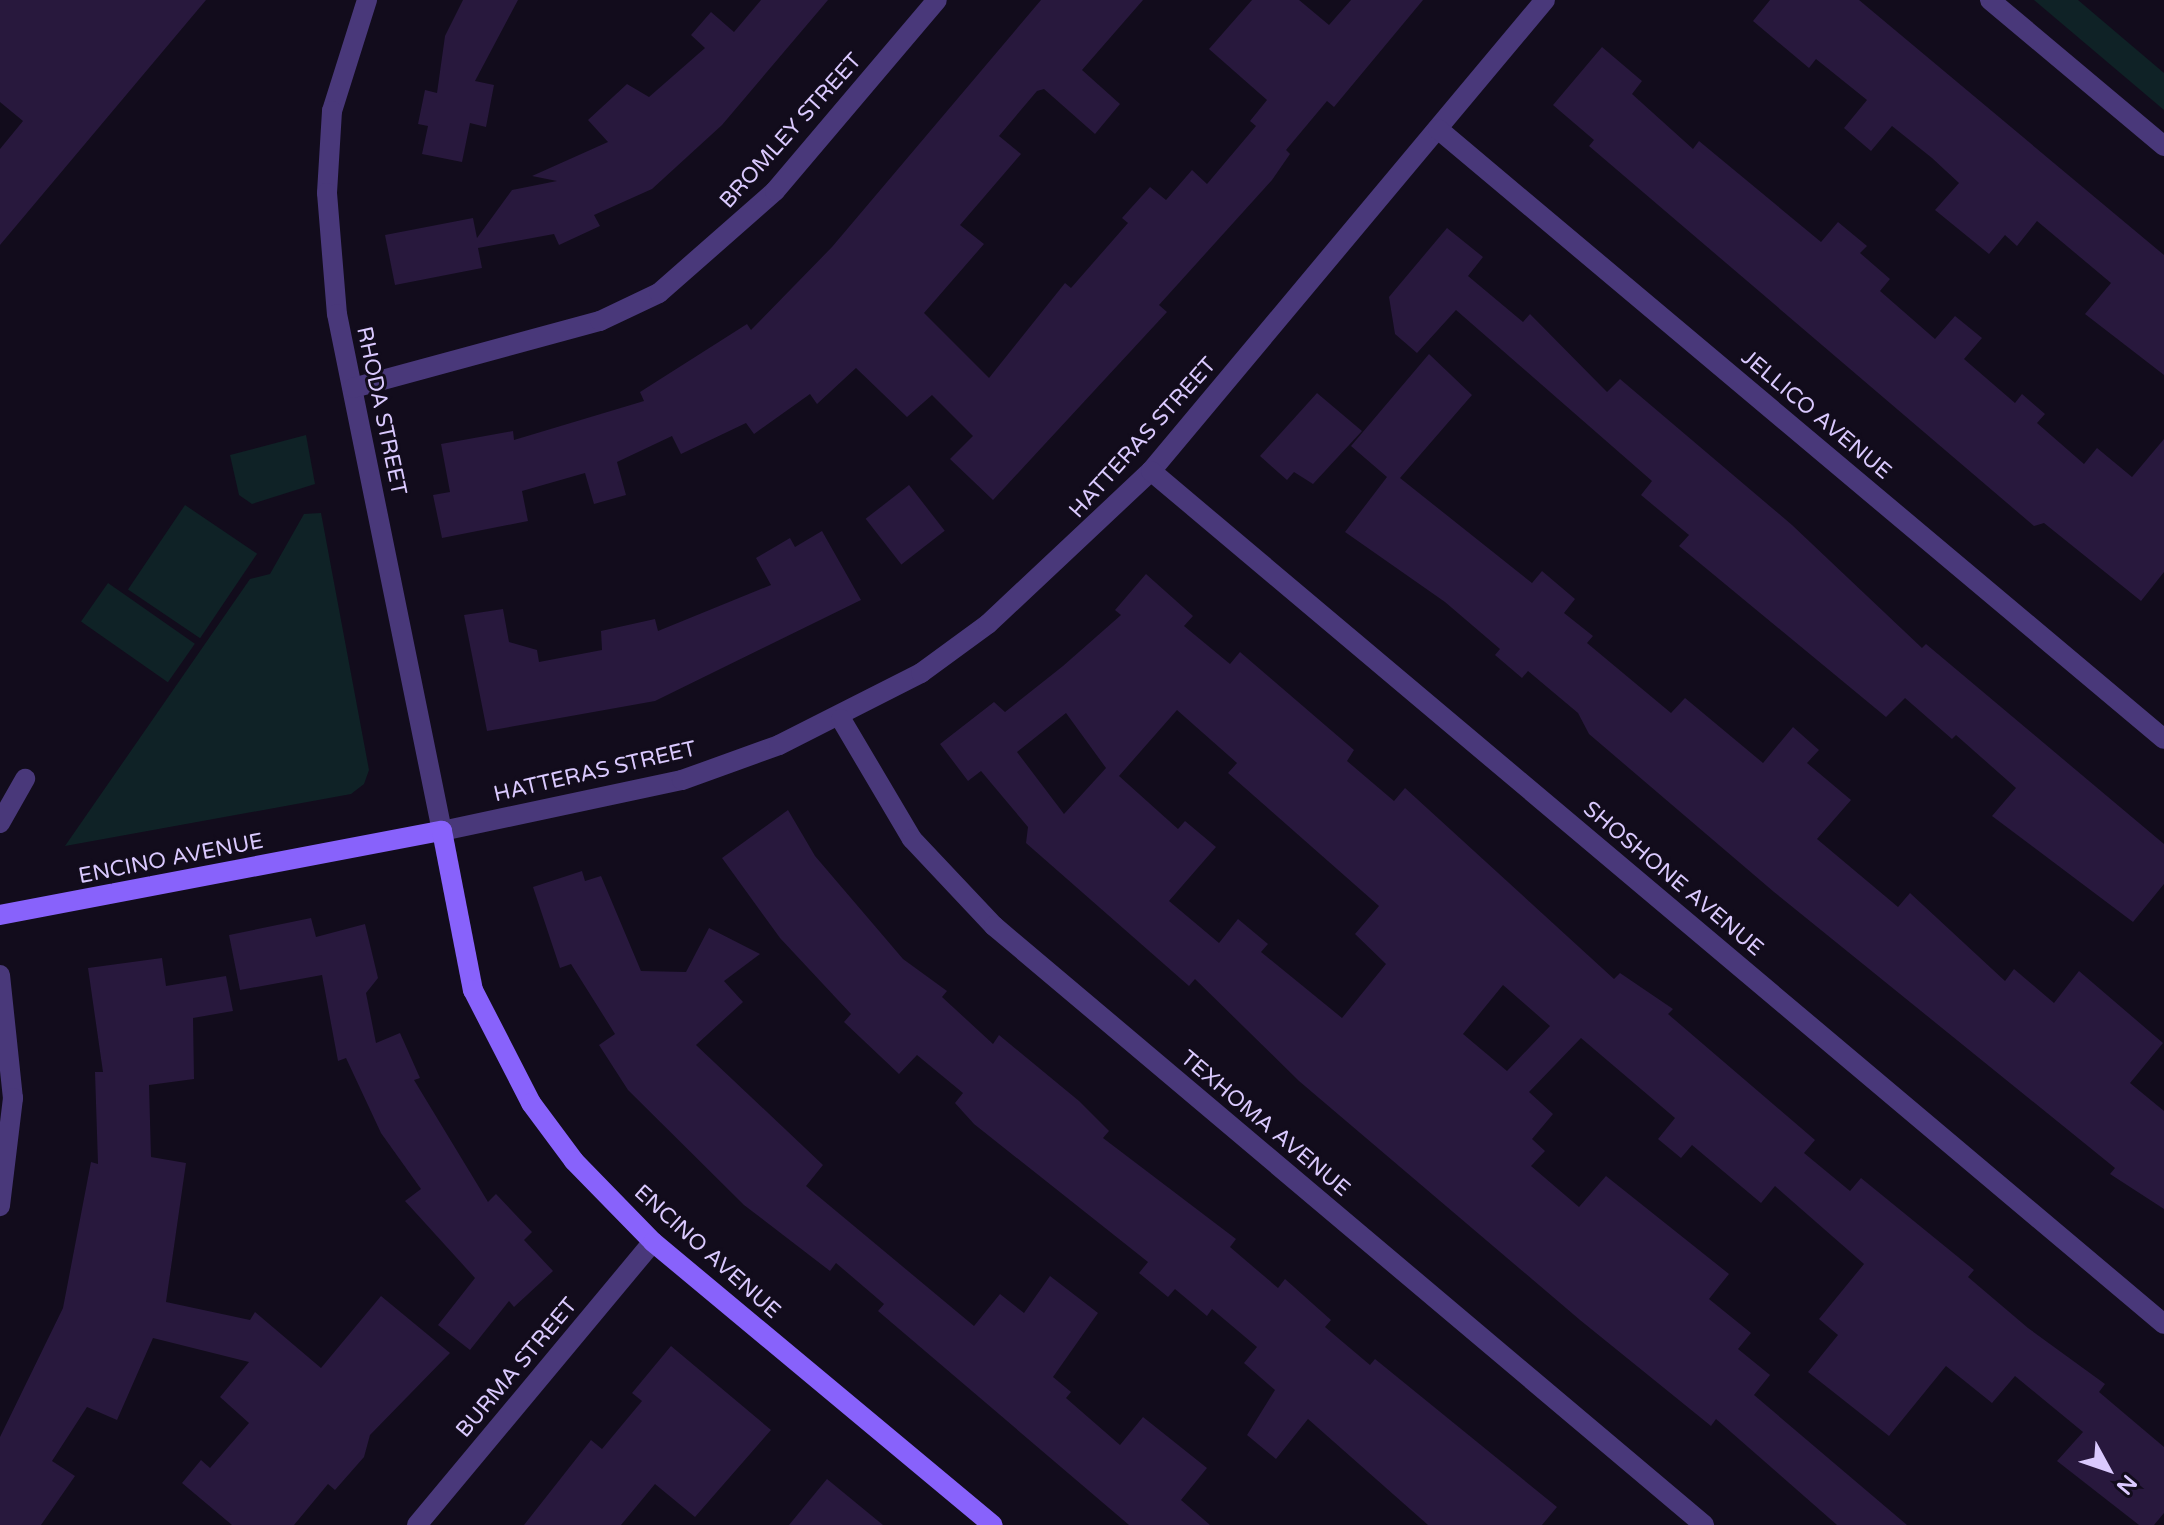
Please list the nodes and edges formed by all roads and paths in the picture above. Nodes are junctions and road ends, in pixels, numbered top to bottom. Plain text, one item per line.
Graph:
1 (367, 0) edge
2 (937, 0) edge
3 (1545, 0) edge
4 (1990, 0) edge
5 (1438, 129) junction
6 (2164, 146) edge
7 (353, 388) junction
8 (1151, 471) junction
9 (841, 719) junction
10 (2164, 739) edge
11 (25, 779) dead end
12 (0, 823) edge
13 (442, 831) junction
14 (0, 915) edge
15 (0, 975) edge
16 (0, 1206) edge
17 (653, 1242) junction
18 (2164, 1324) edge
19 (417, 1525) edge
20 (993, 1525) edge
21 (1704, 1525) edge

1 - 7 street, RHODA STREET
2 - 7 street, BROMLEY STREET
3 - 5 street, HATTERAS STREET
4 - 6 street
5 - 8 street, HATTERAS STREET
5 - 10 street, JELLICO AVENUE
7 - 13 street, RHODA STREET
8 - 9 street, HATTERAS STREET
8 - 18 street, SHOSHONE AVENUE
9 - 13 street, HATTERAS STREET
9 - 21 street, TEXHOMA AVENUE
11 - 12 street
13 - 14 street, ENCINO AVENUE
13 - 17 street, ENCINO AVENUE
15 - 16 street
17 - 19 street, BURMA STREET
17 - 20 street, ENCINO AVENUE

